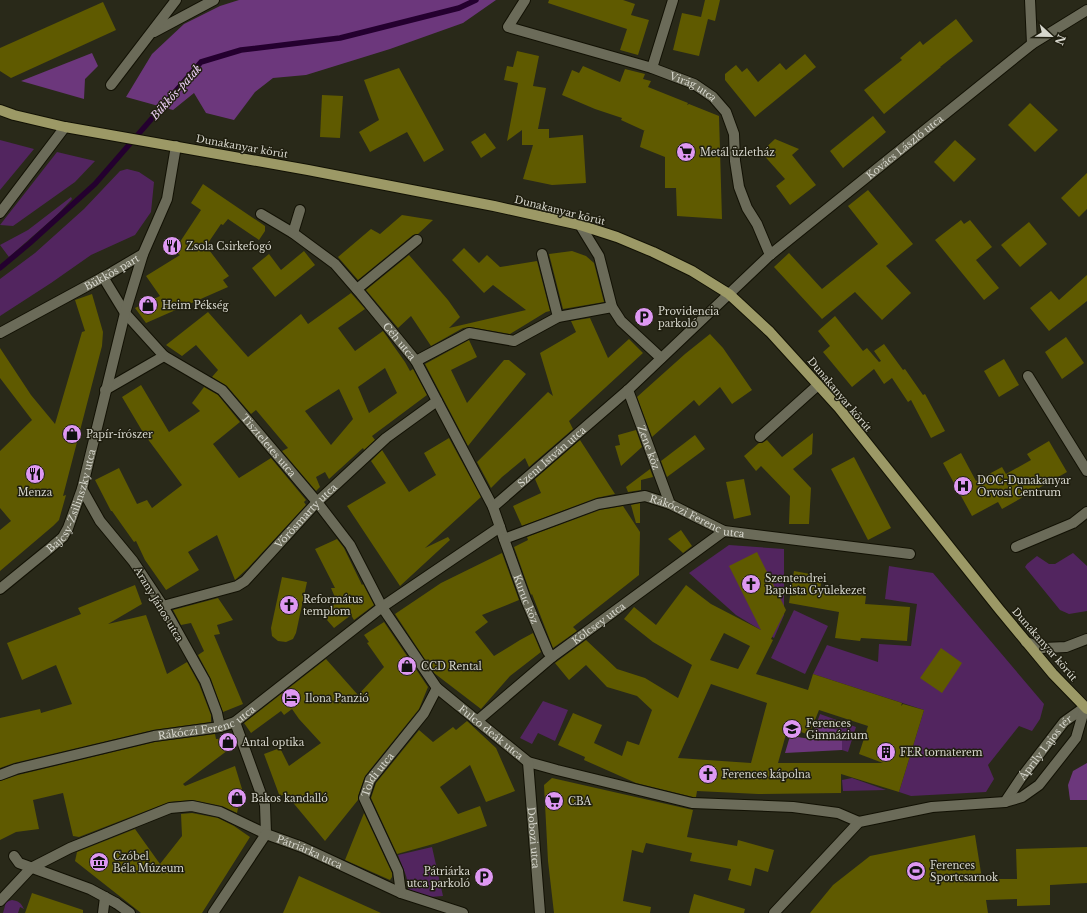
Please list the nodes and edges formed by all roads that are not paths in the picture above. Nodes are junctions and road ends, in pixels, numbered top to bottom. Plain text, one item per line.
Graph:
1 (176, 0) edge
2 (214, 0) edge
3 (525, 0) edge
4 (673, 0) edge
5 (1030, 0) edge
6 (1087, 10) edge
7 (151, 33) junction
8 (1032, 44) junction
9 (652, 68) junction
10 (111, 85) dead end
11 (0, 110) edge
12 (65, 126) junction
13 (171, 146) junction
14 (300, 210) dead end
15 (0, 213) edge
16 (261, 214) dead end
17 (580, 225) junction
18 (293, 233) junction
19 (417, 240) dead end
20 (143, 254) junction
21 (542, 254) dead end
22 (770, 255) junction
23 (102, 277) junction
24 (357, 289) junction
25 (729, 294) junction
26 (612, 307) junction
27 (125, 313) junction
28 (558, 317) junction
29 (0, 332) edge
30 (164, 356) junction
31 (661, 358) junction
32 (416, 360) junction
33 (1028, 376) dead end
34 (818, 385) junction
35 (105, 390) junction
36 (628, 390) junction
37 (437, 401) junction
38 (760, 437) dead end
39 (1087, 471) edge
40 (82, 489) junction
41 (318, 502) junction
42 (670, 504) junction
43 (493, 507) junction
44 (1087, 512) edge
45 (500, 527) junction
46 (724, 531) junction
47 (504, 539) junction
48 (1016, 547) dead end
49 (910, 554) dead end
50 (0, 589) edge
51 (163, 606) junction
52 (382, 607) junction
53 (1087, 639) edge
54 (1026, 642) junction
55 (552, 657) junction
56 (437, 688) junction
57 (1086, 706) edge
58 (477, 721) junction
59 (235, 722) junction
60 (220, 727) junction
61 (528, 762) junction
62 (0, 775) edge
63 (1002, 802) junction
64 (859, 822) junction
65 (266, 834) junction
66 (14, 856) dead end
67 (31, 868) junction
68 (401, 893) junction
69 (105, 897) junction
70 (0, 901) edge
71 (103, 913) edge
72 (130, 913) edge
73 (212, 913) edge
74 (463, 913) edge
75 (540, 913) edge
76 (774, 913) edge

1 - 7 street
2 - 7 street
3 - 9 street, Virág utca
4 - 9 street
5 - 8 street
6 - 8 street, Kovács László utca
7 - 10 street
8 - 22 street, Kovács László utca
9 - 22 street, Virág utca
11 - 12 main road, Dunakanyar körút
12 - 13 main road, Dunakanyar körút
12 - 15 street
13 - 17 main road, Dunakanyar körút
13 - 20 street, Bükkös part
14 - 18 street
16 - 18 street, Céh utca
17 - 25 main road, Dunakanyar körút
17 - 26 street
18 - 24 street, Céh utca
19 - 24 street
20 - 23 street, Bükkös part
20 - 27 street, Bajcsy-Zsilinszky utca
21 - 28 street
22 - 25 street, Kovács László utca
23 - 27 street, Tiszteletes utca
23 - 29 street, Bükkös part
24 - 32 street, Céh utca
25 - 31 street, Szent István utca
25 - 34 main road, Dunakanyar körút
26 - 28 street
26 - 31 street
27 - 30 street, Tiszteletes utca
27 - 35 street, Bajcsy-Zsilinszky utca
28 - 32 street
30 - 35 street
30 - 41 street, Tiszteletes utca
31 - 36 street, Szent István utca
32 - 37 street, Céh utca
33 - 39 street
34 - 38 street
34 - 54 main road, Dunakanyar körút
35 - 40 street, Bajcsy-Zsilinszky utca
36 - 42 street, Zene köz
36 - 43 street, Szent István utca
37 - 41 street, Vörösmarty utca
37 - 43 street, Céh utca
40 - 50 street, Bajcsy-Zsilinszky utca
40 - 51 street, Arany János utca
41 - 51 street, Vörösmarty utca
41 - 52 street, Tiszteletes utca
42 - 46 street, Rákóczi Ferenc utca
42 - 47 street, Rákóczi Ferenc utca
43 - 45 street
44 - 48 street
45 - 47 street
45 - 52 street
46 - 49 street, Rákóczi Ferenc utca
46 - 55 street, Kölcsey utca
47 - 55 street, Kuruc köz
51 - 60 street, Arany János utca
52 - 56 street, Fulco deák utca
52 - 59 street, Rákóczi Ferenc utca
53 - 54 street
54 - 57 main road, Dunakanyar körút
55 - 58 street, Kölcsey utca
56 - 58 street, Fulco deák utca
56 - 68 street, Toldi utca
57 - 63 street, Áprily Lajos tér
57 - 63 street, Áprily Lajos tér
58 - 61 street, Fulco deák utca
59 - 60 street, Rákóczi Ferenc utca
59 - 65 street, Pátriárka utca
60 - 62 street, Rákóczi Ferenc utca
61 - 64 street, Fulco deák utca
61 - 75 street, Dobozi utca
63 - 64 street, Áprily Lajos tér
64 - 76 street
65 - 67 street
65 - 68 street, Pátriárka utca
65 - 73 street
66 - 67 street
67 - 69 street
67 - 70 street
68 - 74 street, Pátriárka utca
69 - 71 street
69 - 72 street

